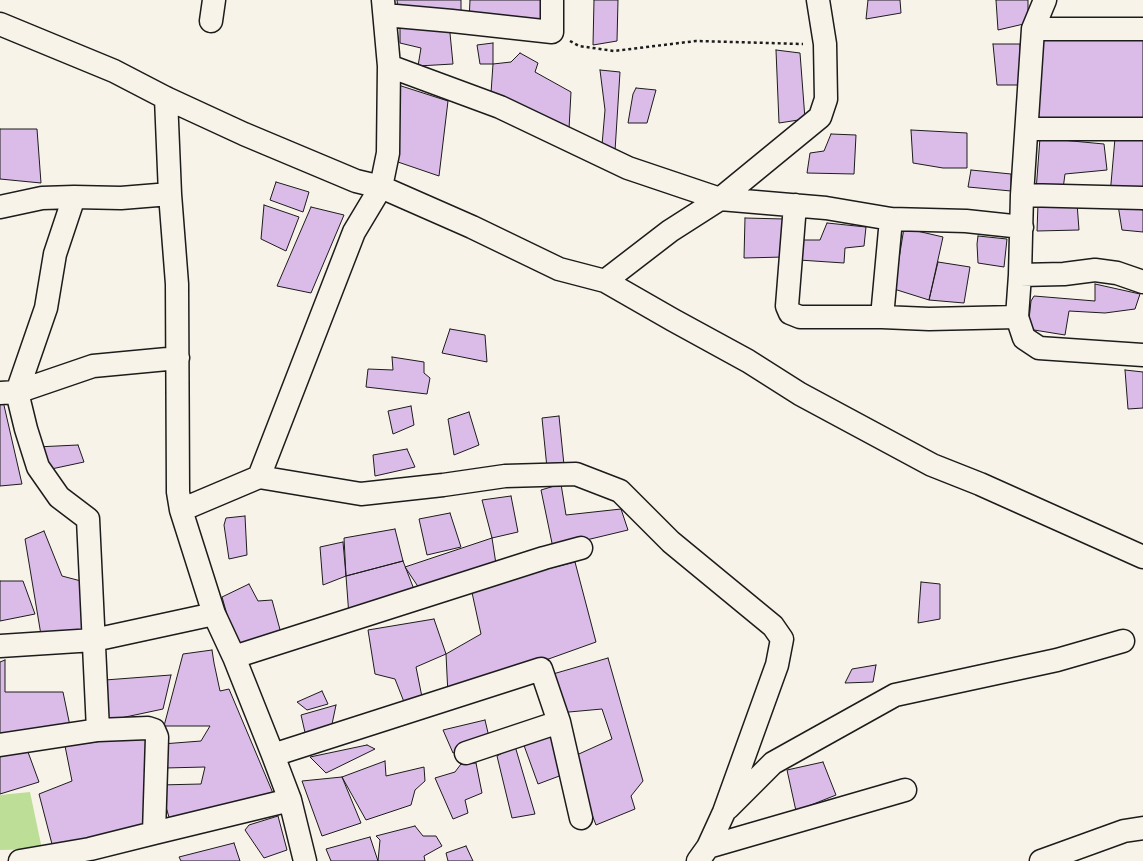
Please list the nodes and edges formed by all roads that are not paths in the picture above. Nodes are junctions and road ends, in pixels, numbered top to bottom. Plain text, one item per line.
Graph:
1 (214, 0) edge
2 (552, 0) edge
3 (818, 0) edge
4 (1045, 0) edge
5 (384, 8) edge
6 (211, 21) dead end
7 (0, 24) edge
8 (1033, 28) junction
9 (1143, 29) edge
10 (389, 66) junction
11 (166, 98) junction
12 (1027, 128) junction
13 (1143, 129) edge
14 (382, 187) junction
15 (170, 194) junction
16 (1022, 195) junction
17 (74, 197) junction
18 (1143, 198) edge
19 (720, 199) junction
20 (795, 205) junction
21 (0, 207) edge
22 (891, 219) junction
23 (1022, 227) junction
24 (1020, 276) junction
25 (605, 281) junction
26 (1143, 282) edge
27 (882, 317) junction
28 (1016, 317) junction
29 (1143, 355) edge
30 (178, 358) junction
31 (8, 393) edge
32 (259, 477) junction
33 (181, 510) junction
34 (581, 548) dead end
35 (1143, 557) edge
36 (214, 614) junction
37 (94, 640) junction
38 (1123, 641) dead end
39 (0, 646) edge
40 (234, 657) junction
41 (558, 722) junction
42 (98, 730) junction
43 (0, 745) edge
44 (466, 753) dead end
45 (273, 755) junction
46 (904, 790) dead end
47 (290, 800) junction
48 (724, 812) junction
49 (581, 818) dead end
50 (1143, 828) edge
51 (154, 833) junction
52 (703, 854) edge
53 (20, 861) edge
54 (305, 861) edge
55 (1041, 861) edge

1 - 6 street
2 - 5 street
3 - 19 street
4 - 8 street
5 - 10 street
7 - 11 street
8 - 9 street
8 - 12 street
10 - 14 street
10 - 19 street
11 - 14 street
11 - 15 street
12 - 13 street
12 - 16 street
14 - 25 street
14 - 32 street
15 - 17 street
15 - 30 street
16 - 18 street
16 - 23 street
17 - 21 street
17 - 31 street
19 - 20 street
19 - 25 street
20 - 22 street
20 - 27 street
22 - 23 street
22 - 27 street
23 - 24 street
24 - 26 street
24 - 28 street
25 - 35 street
27 - 28 street
28 - 29 street
30 - 31 street
30 - 33 street
31 - 37 street
32 - 33 street
32 - 48 street
33 - 36 street
34 - 40 street
36 - 37 street
36 - 40 street
37 - 39 street
37 - 42 street
38 - 48 street
40 - 45 street
41 - 44 street
41 - 45 street
41 - 49 street
42 - 43 street
42 - 51 street
45 - 47 street
46 - 52 street
47 - 51 street
47 - 54 street
48 - 52 street
50 - 55 street
51 - 53 street

